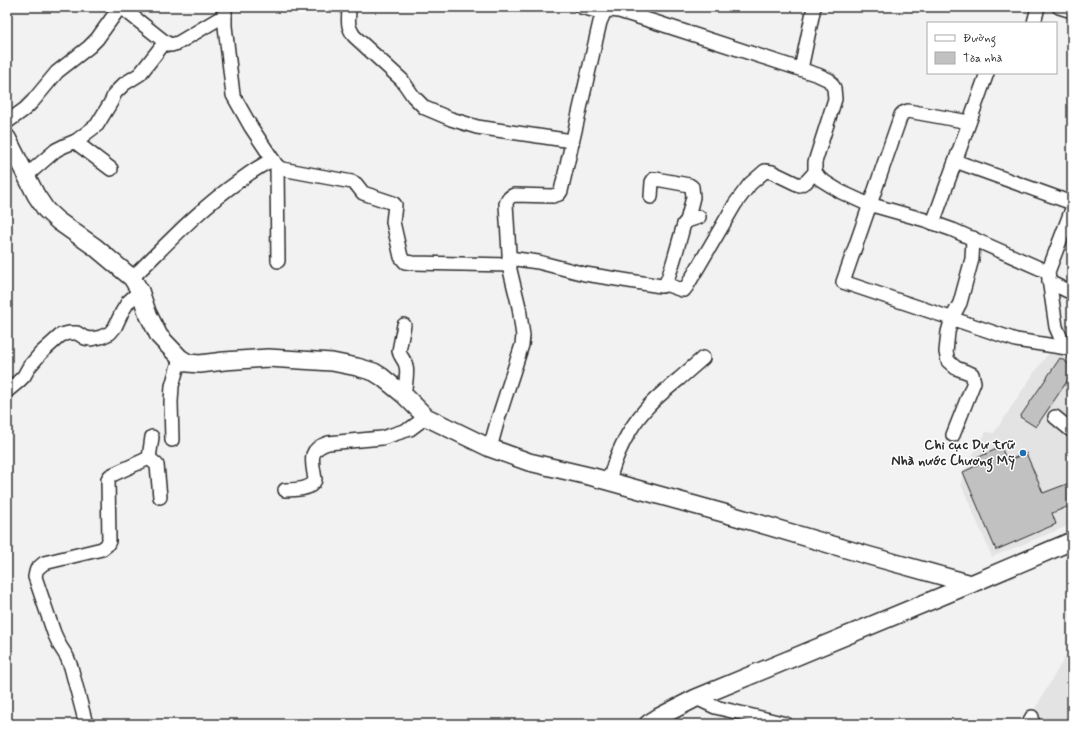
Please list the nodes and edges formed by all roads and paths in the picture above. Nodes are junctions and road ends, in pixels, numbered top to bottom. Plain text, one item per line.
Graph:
1 (121, 7) edge
2 (349, 7) edge
3 (580, 7) edge
4 (814, 7) edge
5 (1038, 7) edge
6 (1059, 7) edge
7 (604, 10) edge
8 (225, 11) edge
9 (1072, 11) edge
10 (1034, 22) edge
11 (165, 42) junction
12 (801, 69) junction
13 (987, 74) edge
14 (7, 122) edge
15 (969, 122) junction
16 (7, 138) edge
17 (76, 141) junction
18 (572, 142) junction
19 (955, 161) junction
20 (275, 163) junction
21 (111, 169) dead end
22 (816, 172) junction
23 (26, 176) junction
24 (651, 196) dead end
25 (1072, 203) edge
26 (870, 204) junction
27 (1072, 209) edge
28 (933, 223) junction
29 (973, 238) junction
30 (278, 261) dead end
31 (509, 262) junction
32 (1048, 277) junction
33 (136, 284) junction
34 (665, 284) junction
35 (1072, 293) edge
36 (952, 318) junction
37 (404, 325) dead end
38 (1069, 350) edge
39 (180, 358) junction
40 (702, 358) dead end
41 (7, 391) edge
42 (404, 395) junction
43 (426, 417) junction
44 (1055, 417) dead end
45 (1072, 431) edge
46 (953, 435) dead end
47 (152, 437) dead end
48 (172, 440) dead end
49 (490, 448) junction
50 (149, 458) junction
51 (609, 482) junction
52 (285, 490) dead end
53 (160, 497) dead end
54 (1072, 541) edge
55 (971, 584) junction
56 (696, 698) junction
57 (86, 724) edge
58 (648, 724) edge
59 (786, 724) edge

1 - 11 street
1 - 14 street
2 - 18 street
3 - 7 street
4 - 12 street
5 - 10 street
6 - 9 street
7 - 12 street
7 - 18 street
8 - 11 street
8 - 20 street
11 - 17 street
12 - 22 street
13 - 15 street
15 - 19 street
15 - 26 street
16 - 23 main road
17 - 21 street
17 - 23 street
18 - 31 street
19 - 25 street
19 - 28 street
20 - 30 street
20 - 31 street
20 - 33 street
22 - 26 street
22 - 34 street
23 - 33 main road
24 - 34 street
26 - 28 street
26 - 36 street
27 - 32 street
28 - 29 street
29 - 32 street
29 - 36 street
31 - 34 street
31 - 49 street
32 - 35 street
32 - 38 street
33 - 39 main road
33 - 41 street
36 - 38 street
36 - 46 street
37 - 42 street
39 - 42 main road
39 - 48 street
40 - 51 street
42 - 43 main road
43 - 49 main road
43 - 52 street
44 - 45 street
47 - 50 street
49 - 51 main road
50 - 53 street
50 - 57 street
51 - 55 main road
54 - 55 main road
55 - 56 main road
56 - 58 main road
56 - 59 street

